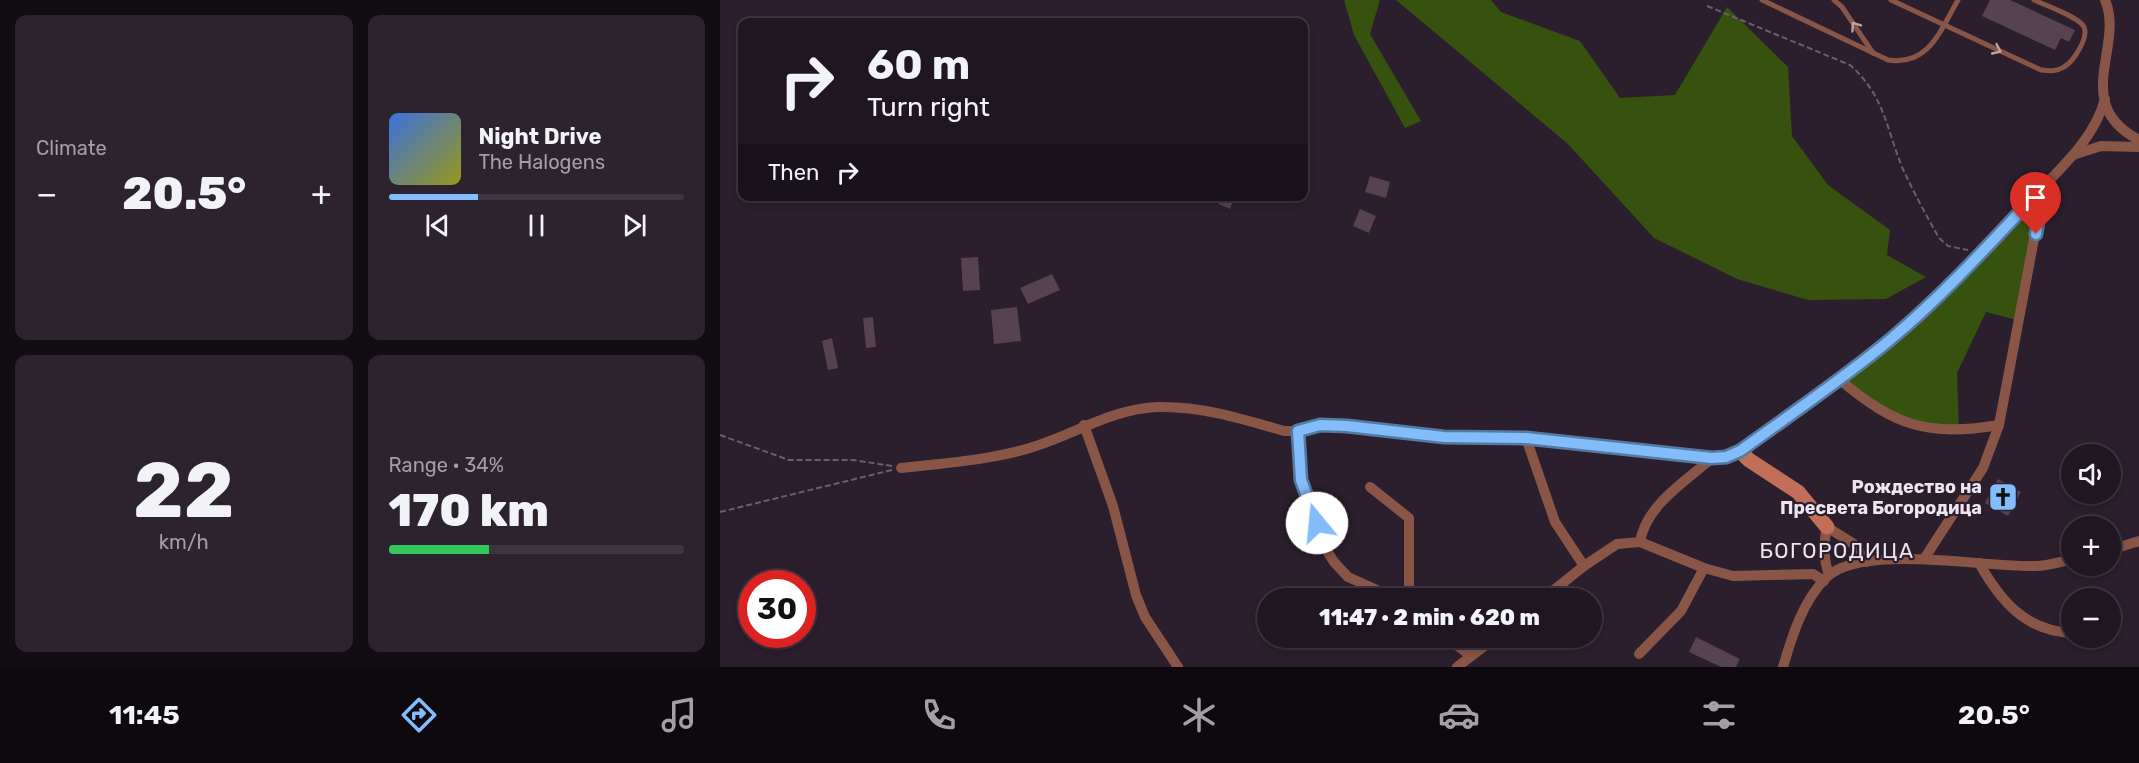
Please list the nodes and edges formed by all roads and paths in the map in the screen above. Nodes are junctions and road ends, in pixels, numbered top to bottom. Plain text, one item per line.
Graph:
1 (1762, 0) edge
2 (1834, 0) edge
3 (1891, 0) edge
4 (1958, 0) edge
5 (2034, 0) edge
6 (2105, 0) edge
7 (1707, 6) dead end
8 (1943, 25) junction
9 (1874, 54) junction
10 (2105, 99) junction
11 (2139, 140) edge
12 (2139, 147) edge
13 (2076, 154) junction
14 (2044, 186) junction
15 (1991, 242) junction
16 (1840, 380) junction
17 (1084, 425) junction
18 (2000, 425) junction
19 (1298, 431) junction
20 (720, 435) edge
21 (1526, 438) junction
22 (1740, 451) junction
23 (1712, 458) junction
24 (901, 468) junction
25 (1370, 487) dead end
26 (720, 512) edge
27 (1827, 526) junction
28 (2139, 541) edge
29 (1640, 542) junction
30 (2121, 547) edge
31 (1924, 559) junction
32 (2061, 561) edge
33 (1866, 562) junction
34 (1979, 563) junction
35 (1584, 566) junction
36 (1704, 568) junction
37 (1826, 578) junction
38 (1373, 588) edge
39 (1409, 588) edge
40 (1556, 588) edge
41 (2061, 633) edge
42 (1460, 648) edge
43 (1482, 648) edge
44 (1639, 654) dead end
45 (1471, 656) junction
46 (1178, 667) edge
47 (1457, 667) edge
48 (1783, 667) edge

1 - 9 lane
9 -> 2 lane
3 - 8 lane
4 - 8 lane
8 -> 5 lane
6 - 10 street
7 - 15 path
8 - 9 lane
10 - 11 street
10 - 13 street
12 - 13 street
13 - 14 street
14 - 15 street
14 - 18 street
15 - 16 street
16 - 18 street
16 - 22 street
17 - 19 street
17 - 24 street
17 - 46 street
18 - 31 street
19 - 21 street
19 - 38 street
20 - 24 path
21 - 23 street
21 - 35 street
22 - 23 street
22 - 27 street
23 - 29 street
24 - 26 path
25 - 39 street
27 - 33 street
27 - 37 street
28 - 30 street
29 - 35 street
29 - 36 street
31 - 33 street
31 - 34 street
32 - 34 street
33 - 37 street
34 - 41 street
35 - 40 street
36 - 37 street
36 - 44 street
37 - 48 street
42 - 45 street
43 - 45 street
45 - 47 street

